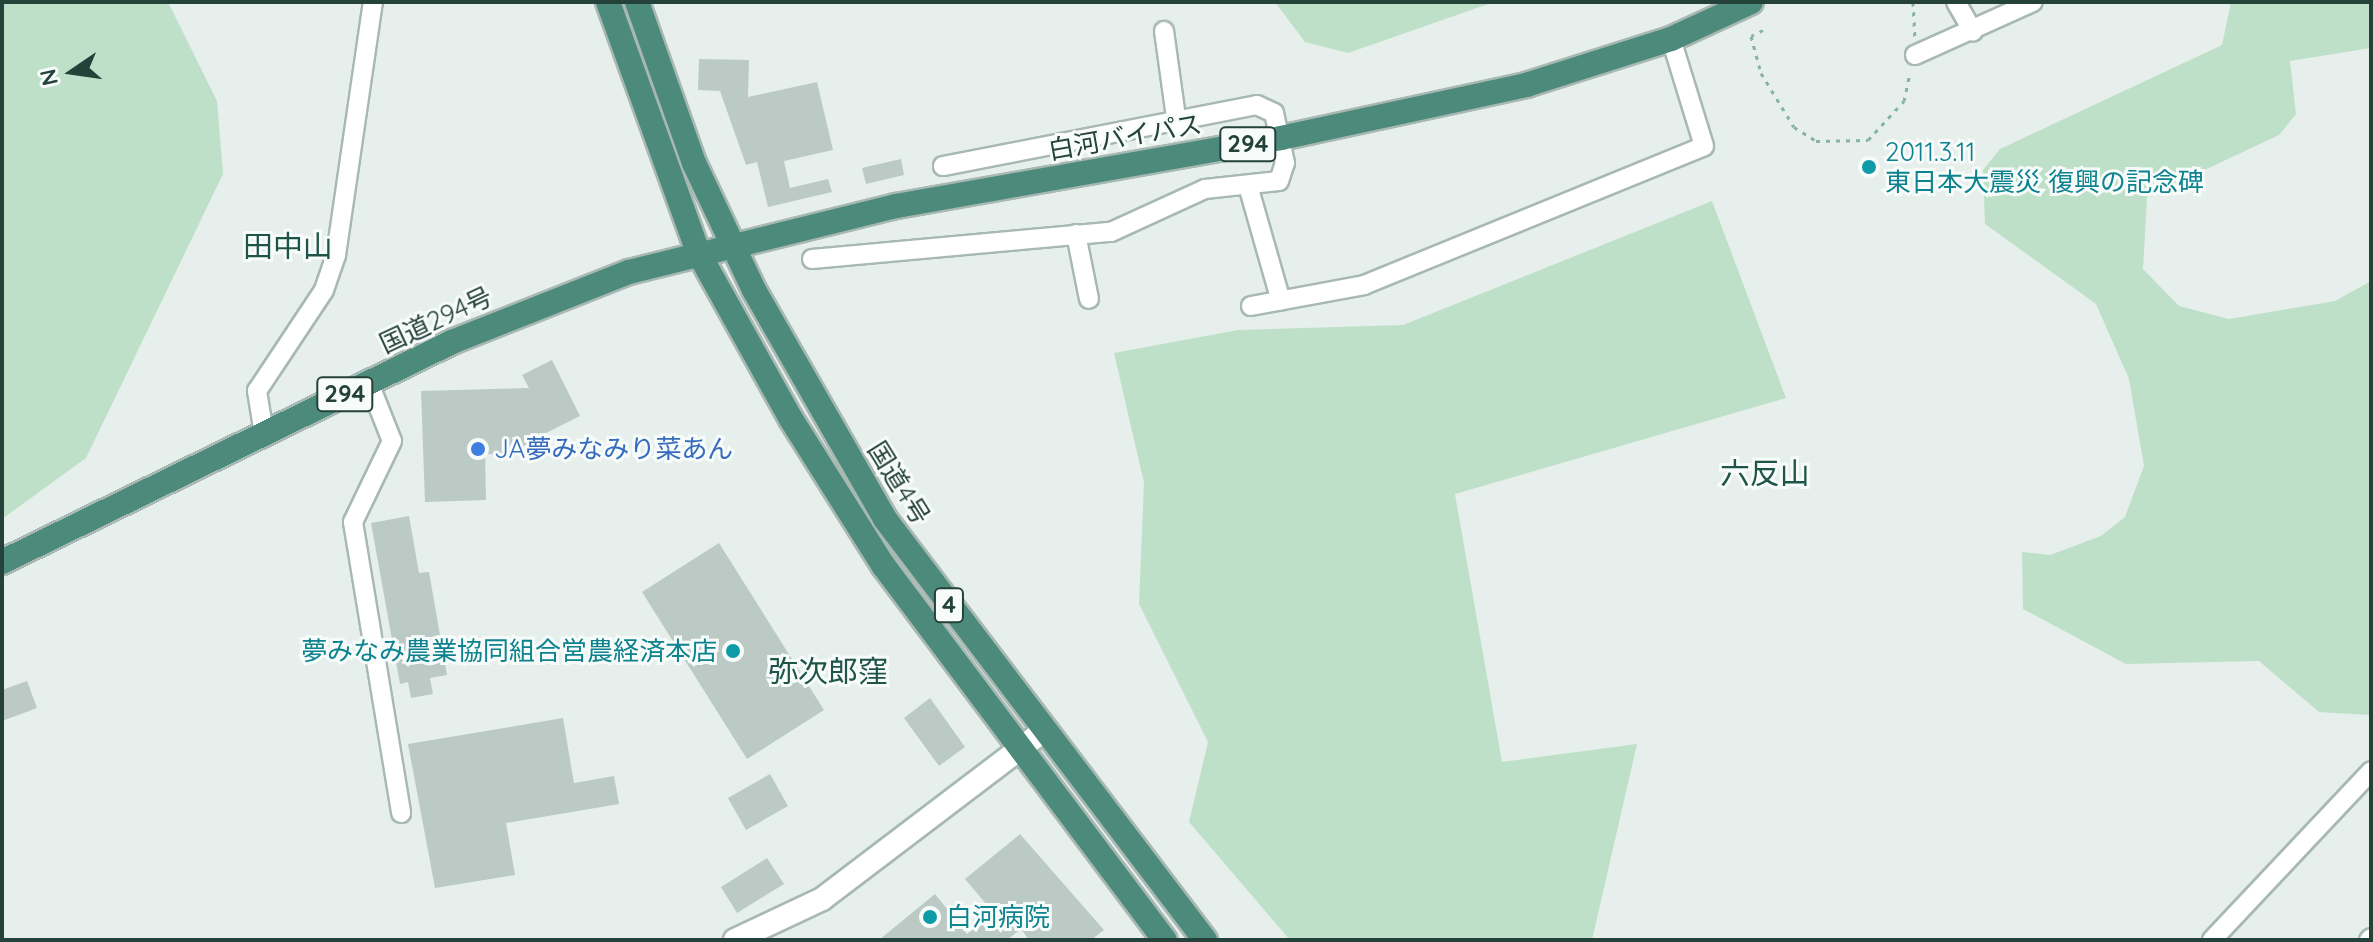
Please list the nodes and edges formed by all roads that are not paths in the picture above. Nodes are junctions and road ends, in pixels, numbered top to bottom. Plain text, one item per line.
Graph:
1 (373, 2) edge
2 (608, 2) edge
3 (637, 2) edge
4 (1751, 2) edge
5 (1956, 2) edge
6 (2033, 2) edge
7 (1164, 31) dead end
8 (1973, 32) junction
9 (1671, 39) junction
10 (1915, 55) road end
11 (1177, 125) junction
12 (1281, 138) junction
13 (943, 166) dead end
14 (1249, 189) junction
15 (1076, 234) junction
16 (734, 244) junction
17 (698, 252) junction
18 (812, 259) dead end
19 (1089, 299) dead end
20 (1281, 301) junction
21 (1251, 306) dead end
22 (369, 383) junction
23 (264, 434) junction
24 (2, 562) edge
25 (1043, 731) junction
26 (1019, 750) junction
27 (2371, 771) edge
28 (401, 813) dead end
29 (1154, 936) edge
30 (735, 940) edge
31 (1205, 940) edge
32 (2212, 940) edge

1 - 23 street
2 - 17 highway, 4
3 - 16 highway, 国道4号 / 4
4 - 9 highway, 白河バイパス / 294
5 - 8 street
6 - 8 street
7 - 11 street
8 - 10 street
9 - 12 highway, 白河バイパス / 294
9 - 20 street
11 - 12 street
11 - 13 street
12 - 14 street
12 - 16 highway, 白河バイパス / 294
14 - 15 street
14 - 20 street
15 - 18 street
15 - 19 street
16 - 17 highway, 国道294号 / 294
16 - 25 highway, 国道4号 / 4
17 - 22 highway, 国道294号 / 294
17 - 26 highway, 4
20 - 21 street
22 - 23 highway, 国道294号 / 294
22 - 28 street
23 - 24 highway, 国道294号 / 294
25 - 26 street
25 - 31 highway, 国道4号 / 4
26 - 29 highway, 4
26 - 30 street
27 - 32 street

